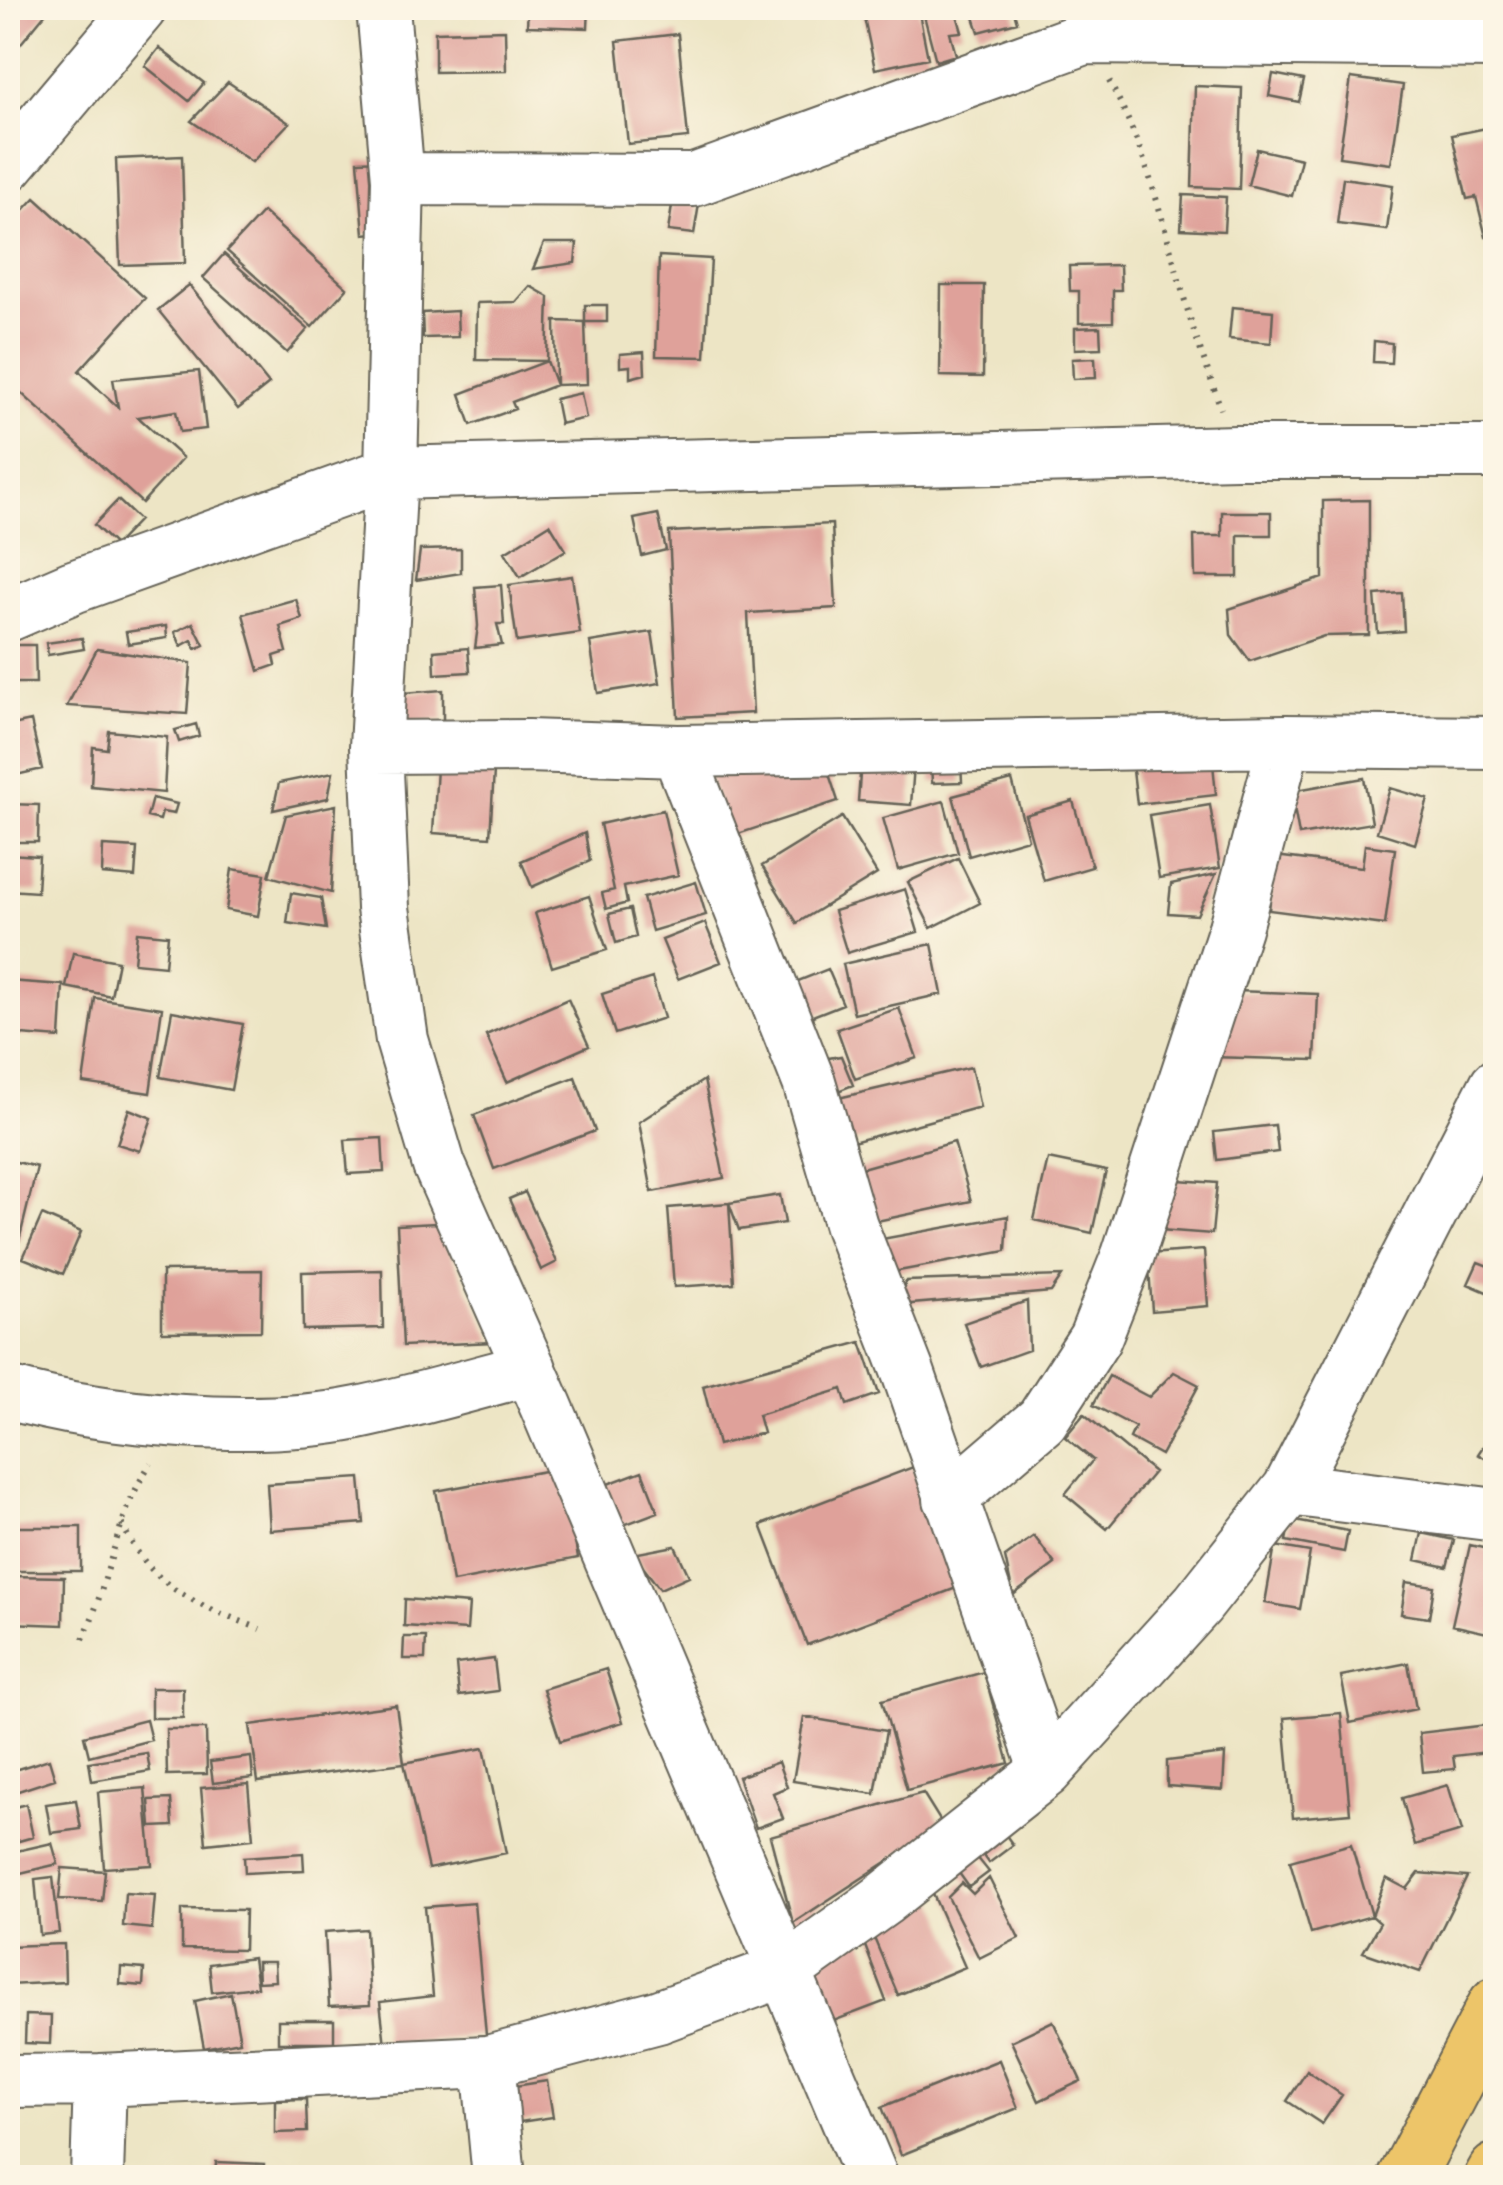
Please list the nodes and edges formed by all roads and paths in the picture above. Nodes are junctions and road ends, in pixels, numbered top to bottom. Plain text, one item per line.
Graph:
1 (140, 8) edge
2 (383, 8) edge
3 (1086, 23) edge
4 (1496, 42) edge
5 (8, 165) edge
6 (398, 179) junction
7 (1237, 452) junction
8 (1496, 452) edge
9 (391, 474) junction
10 (8, 615) edge
11 (1285, 741) junction
12 (1496, 743) edge
13 (376, 747) junction
14 (678, 751) junction
15 (1496, 1085) edge
16 (530, 1369) junction
17 (8, 1393) edge
18 (158, 1457) dead end
19 (1289, 1488) junction
20 (950, 1499) junction
21 (1496, 1515) edge
22 (122, 1523) junction
23 (260, 1630) dead end
24 (83, 1639) dead end
25 (1046, 1770) junction
26 (784, 1970) junction
27 (1496, 2005) edge
28 (488, 2062) junction
29 (100, 2080) junction
30 (8, 2081) edge
31 (97, 2178) edge
32 (500, 2178) edge
33 (872, 2178) edge
34 (1406, 2178) edge

1 - 5 street
2 - 6 street
3 - 4 street
3 - 6 street
3 - 7 path
6 - 9 street
7 - 8 street
7 - 9 street
9 - 10 street
9 - 13 street
11 - 12 street
11 - 14 street
11 - 20 street
13 - 14 street
13 - 16 street
14 - 20 street
15 - 19 street
16 - 17 street
16 - 26 street
18 - 22 path
19 - 21 street
19 - 25 street
20 - 25 street
22 - 23 path
22 - 24 path
25 - 26 street
26 - 28 street
26 - 33 street
27 - 34 main road
28 - 29 street
28 - 32 street
29 - 30 street
29 - 31 street

